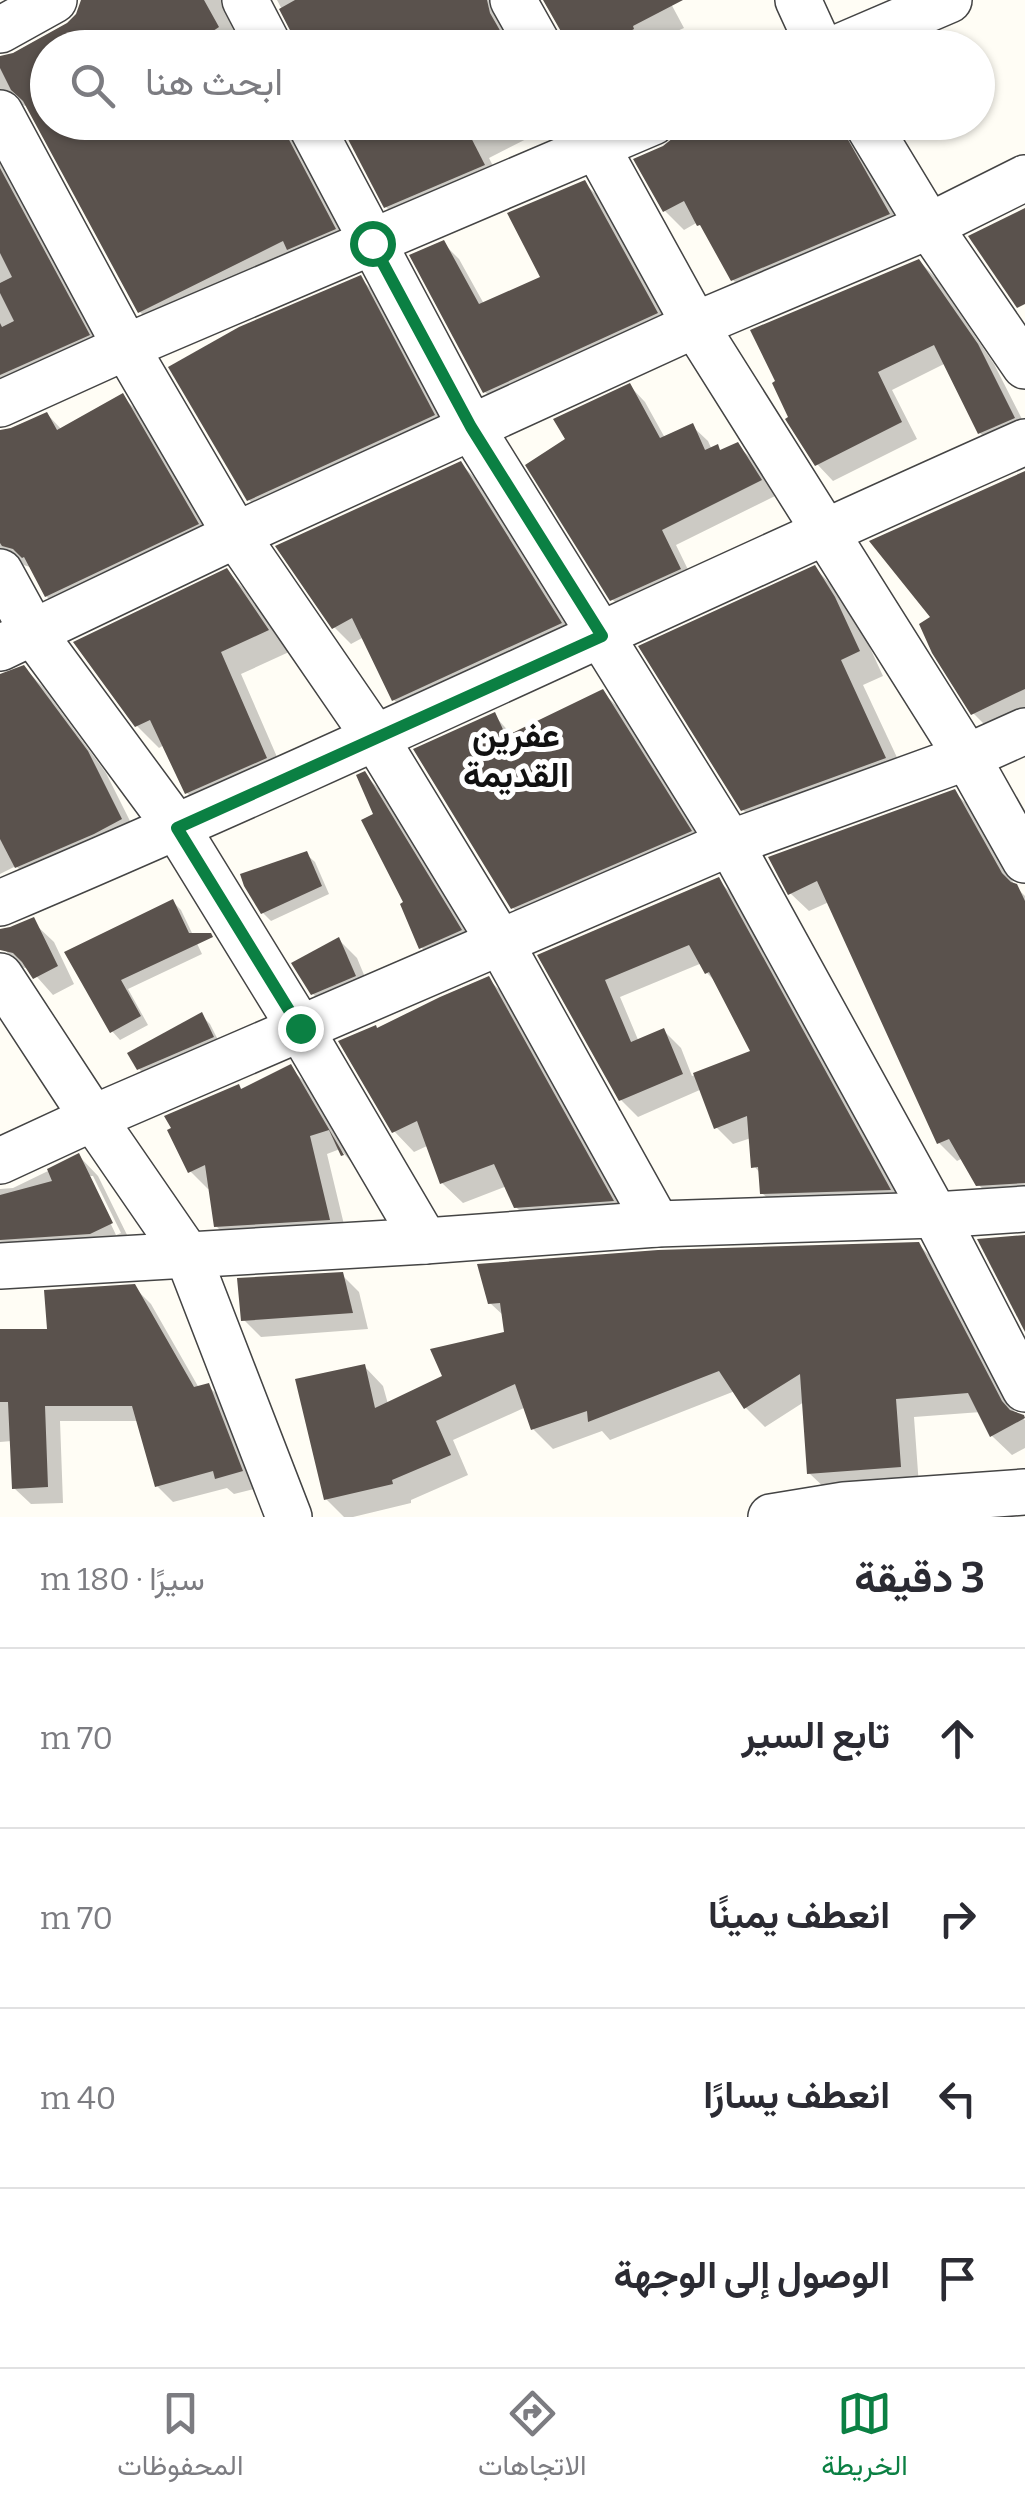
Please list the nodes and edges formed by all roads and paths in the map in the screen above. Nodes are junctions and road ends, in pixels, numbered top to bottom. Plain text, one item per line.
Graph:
1 (54, 0) edge
2 (245, 0) edge
3 (513, 0) edge
4 (798, 0) edge
5 (949, 0) edge
6 (0, 30) edge
7 (261, 30) edge
8 (530, 30) edge
9 (812, 30) edge
10 (879, 30) edge
11 (0, 113) edge
12 (318, 140) edge
13 (577, 140) edge
14 (592, 140) edge
15 (877, 140) edge
16 (1025, 178) edge
17 (930, 226) junction
18 (372, 243) junction
19 (695, 325) junction
20 (126, 347) junction
21 (1025, 366) edge
22 (0, 404) edge
23 (471, 427) junction
24 (1025, 442) edge
25 (825, 530) junction
26 (236, 534) junction
27 (0, 572) edge
28 (602, 636) junction
29 (17, 641) edge
30 (1025, 731) edge
31 (376, 739) junction
32 (966, 757) junction
33 (177, 828) junction
34 (730, 843) junction
35 (1025, 860) edge
36 (0, 903) edge
37 (500, 942) junction
38 (0, 976) edge
39 (300, 1028) junction
40 (93, 1118) junction
41 (0, 1161) edge
42 (1025, 1209) edge
43 (935, 1215) junction
44 (657, 1224) junction
45 (424, 1241) junction
46 (188, 1256) junction
47 (0, 1266) edge
48 (1025, 1389) edge
49 (1025, 1492) edge
50 (289, 1517) edge
51 (771, 1517) edge

1 - 6 street
2 - 7 street
3 - 8 street
4 - 9 street
5 - 10 street
11 - 20 street
12 - 18 street
13 - 18 street
14 - 19 street
15 - 17 street
16 - 17 street
17 - 19 street
17 - 21 street
18 - 20 street
18 - 23 street
19 - 23 street
19 - 25 street
20 - 22 street
20 - 26 street
23 - 26 street
23 - 28 street
24 - 25 street
25 - 28 street
25 - 32 street
26 - 29 street
26 - 31 street
27 - 29 street
28 - 31 street
28 - 34 street
29 - 33 street
30 - 32 street
31 - 33 street
31 - 37 street
32 - 34 street
32 - 35 street
33 - 36 street
33 - 39 street
34 - 37 street
34 - 43 street
37 - 39 street
37 - 44 street
38 - 40 street
39 - 40 street
39 - 45 street
40 - 41 street
40 - 46 street
42 - 43 street
43 - 44 street
43 - 48 street
44 - 45 street
45 - 46 street
46 - 47 street
46 - 50 street
49 - 51 street

